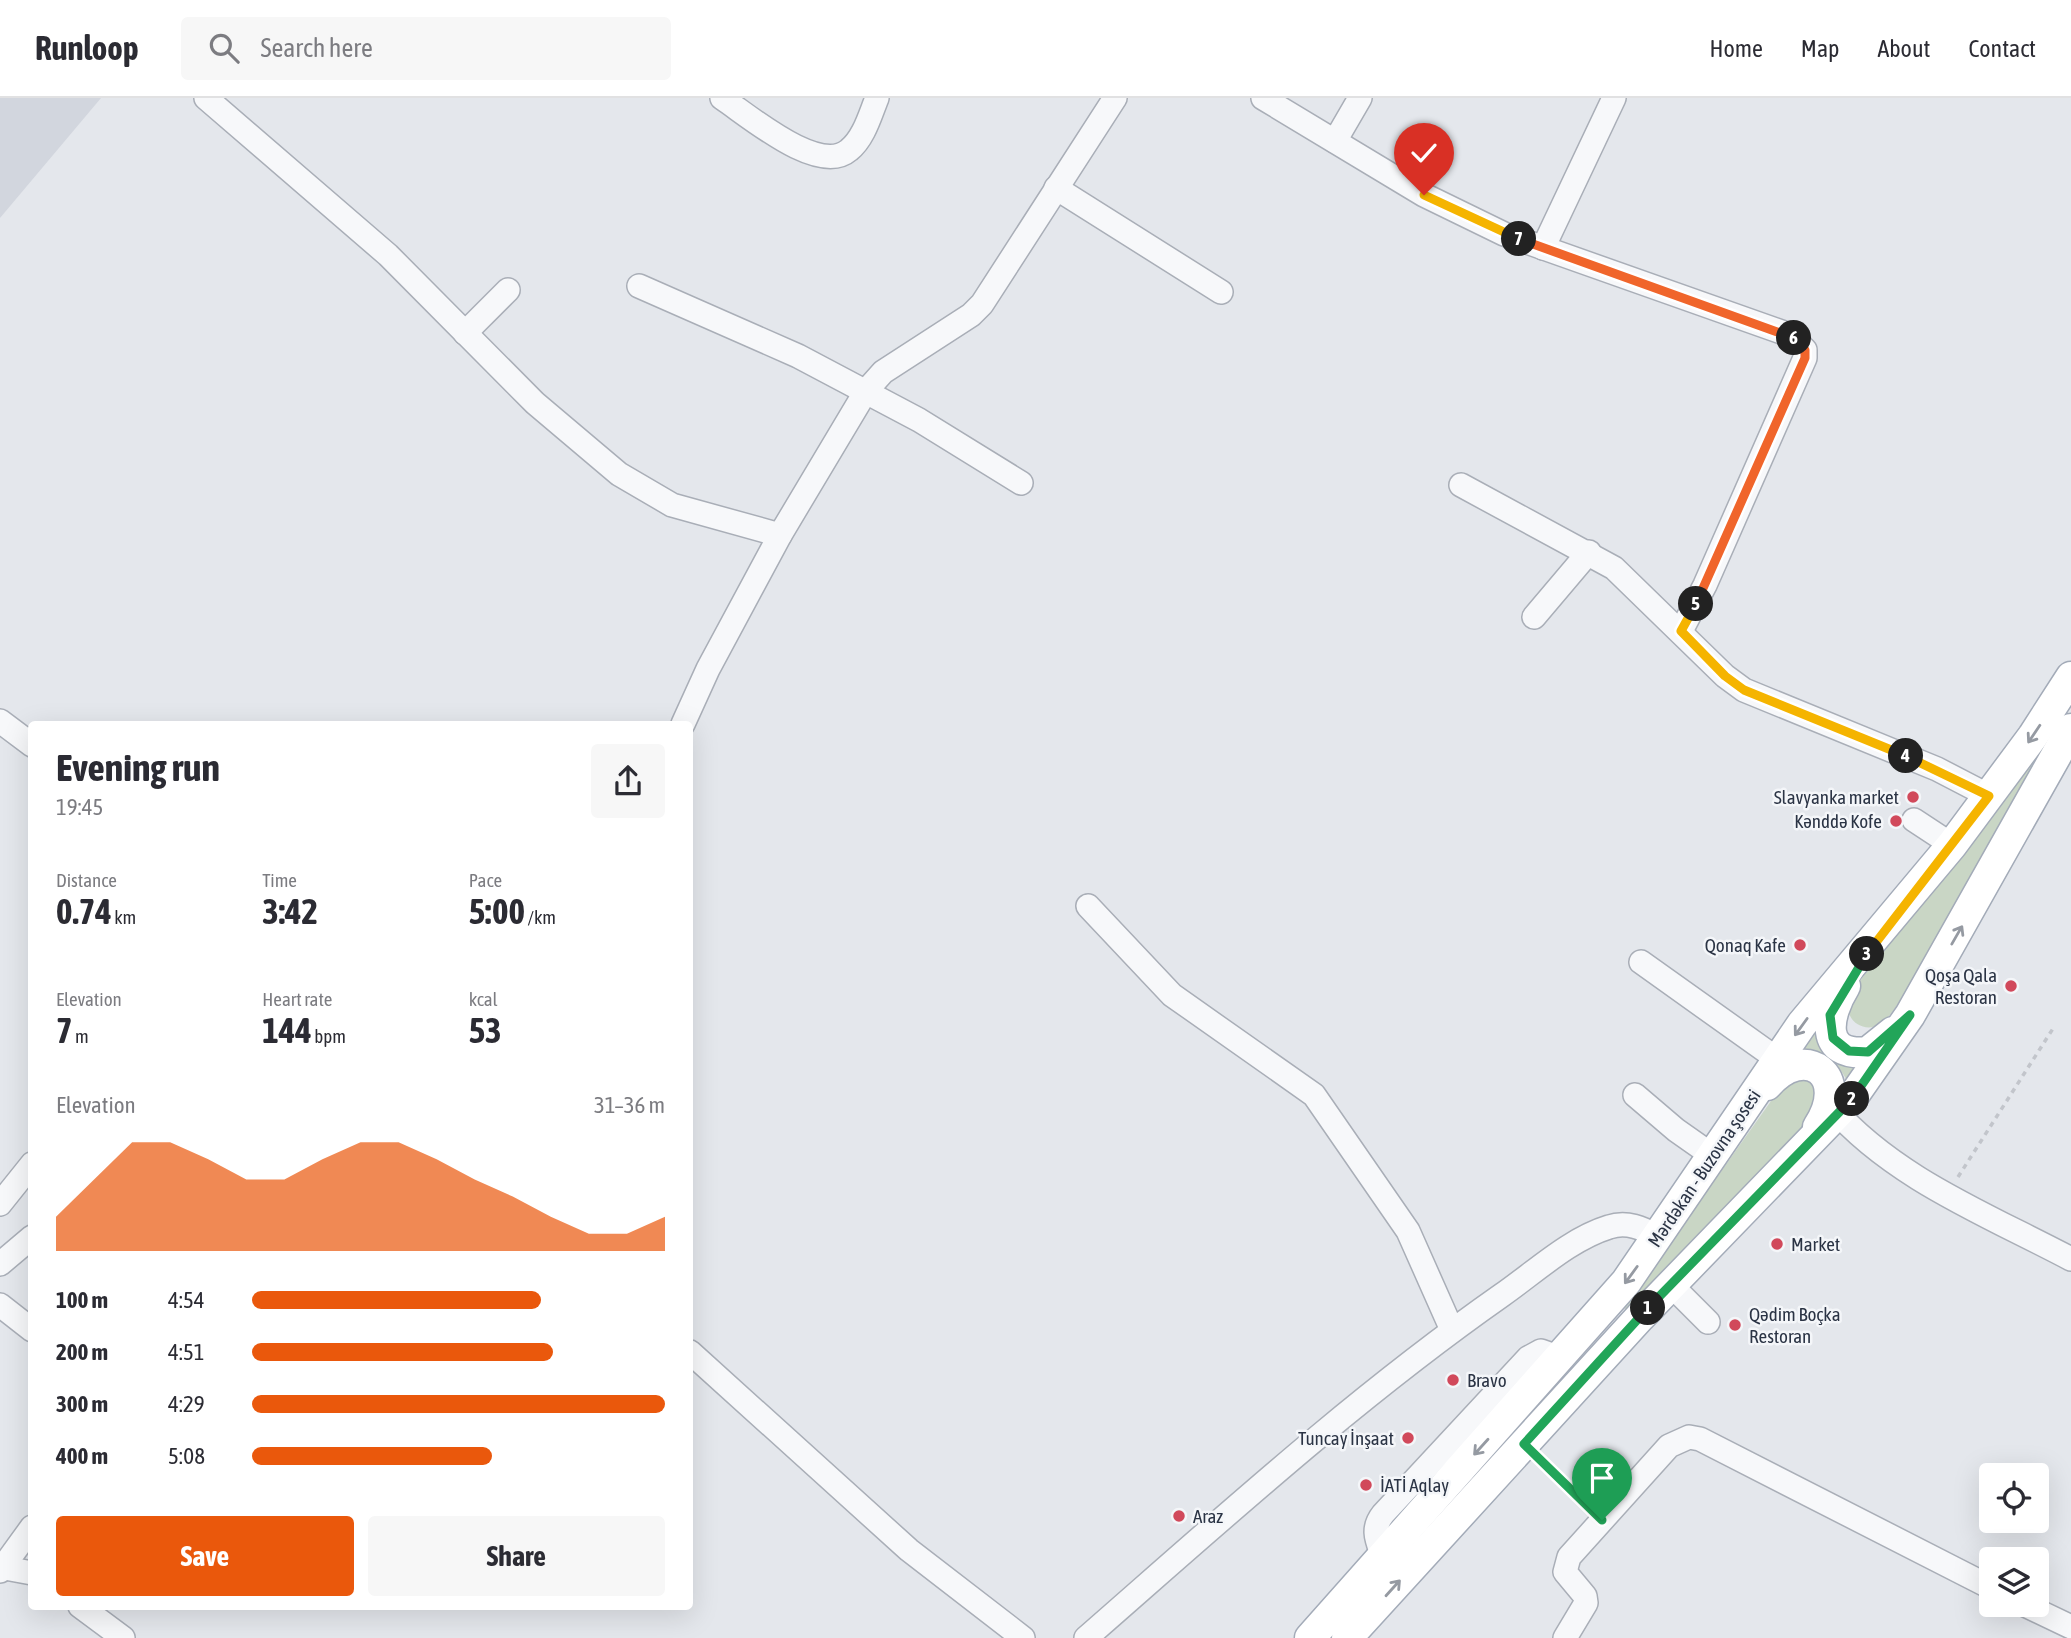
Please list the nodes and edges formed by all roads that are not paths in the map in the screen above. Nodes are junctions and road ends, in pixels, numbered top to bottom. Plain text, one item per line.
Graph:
1 (206, 98) edge
2 (722, 98) edge
3 (877, 98) edge
4 (1115, 98) edge
5 (1263, 98) edge
6 (1360, 98) edge
7 (1614, 98) edge
8 (1335, 141) junction
9 (1056, 188) junction
10 (1544, 248) junction
11 (639, 286) dead end
12 (508, 290) dead end
13 (1221, 292) dead end
14 (465, 333) junction
15 (866, 391) junction
16 (1021, 483) dead end
17 (1461, 485) dead end
18 (780, 535) junction
19 (1589, 552) junction
20 (1534, 617) dead end
21 (1681, 631) junction
22 (2071, 677) edge
23 (0, 721) edge
24 (684, 721) edge
25 (2071, 729) edge
26 (28, 742) edge
27 (1989, 796) junction
28 (1914, 820) dead end
29 (1952, 845) junction
30 (1088, 906) dead end
31 (1878, 936) junction
32 (1641, 962) dead end
33 (1910, 1015) junction
34 (1777, 1059) junction
35 (1635, 1095) dead end
36 (1835, 1110) junction
37 (1741, 1114) junction
38 (1713, 1156) junction
39 (28, 1168) edge
40 (5, 1190) edge
41 (1659, 1237) junction
42 (28, 1240) edge
43 (2071, 1259) edge
44 (0, 1264) edge
45 (1671, 1284) junction
46 (0, 1306) edge
47 (1707, 1322) dead end
48 (28, 1327) edge
49 (1452, 1330) junction
50 (693, 1355) edge
51 (28, 1532) edge
52 (1, 1569) edge
53 (28, 1572) edge
54 (1979, 1581) edge
55 (85, 1610) edge
56 (2049, 1616) edge
57 (2071, 1627) edge
58 (123, 1638) edge
59 (1023, 1638) edge
60 (1086, 1638) edge
61 (1310, 1638) edge
62 (1347, 1638) edge
63 (1565, 1638) edge

1 - 14 street
2 - 3 street
4 - 9 street
5 - 8 street
6 - 8 street
7 - 10 street
8 - 10 street
9 - 13 street
9 - 15 street
10 - 21 street
11 - 15 street
12 - 14 street
14 - 18 street
15 - 16 street
15 - 18 street
17 - 19 street
18 - 24 street
19 - 20 street
19 - 21 street
21 - 27 street
22 -> 27 main road, Mərdəkan - Buzovna şosesi
23 - 26 street
33 -> 25 main road
27 - 29 main road, Mərdəkan - Buzovna şosesi
28 - 29 street
29 - 31 main road, Mərdəkan - Buzovna şosesi
30 - 49 street
31 - 33 main road
31 -> 34 main road, Mərdəkan - Buzovna şosesi
32 - 34 street
33 - 36 main road
34 - 37 main road, Mərdəkan - Buzovna şosesi
35 - 38 street
36 - 37 main road
36 - 43 street
36 - 45 main road
37 - 38 main road, Mərdəkan - Buzovna şosesi
38 - 41 main road, Mərdəkan - Buzovna şosesi
39 - 40 street
41 - 49 street
41 -> 61 main road, Mərdəkan - Buzovna şosesi
42 - 44 street
45 - 47 street
62 -> 45 main road
46 - 48 street
49 - 60 street
50 - 59 street
51 - 52 street
52 - 53 street
54 - 63 street
55 - 58 street
56 - 57 street

